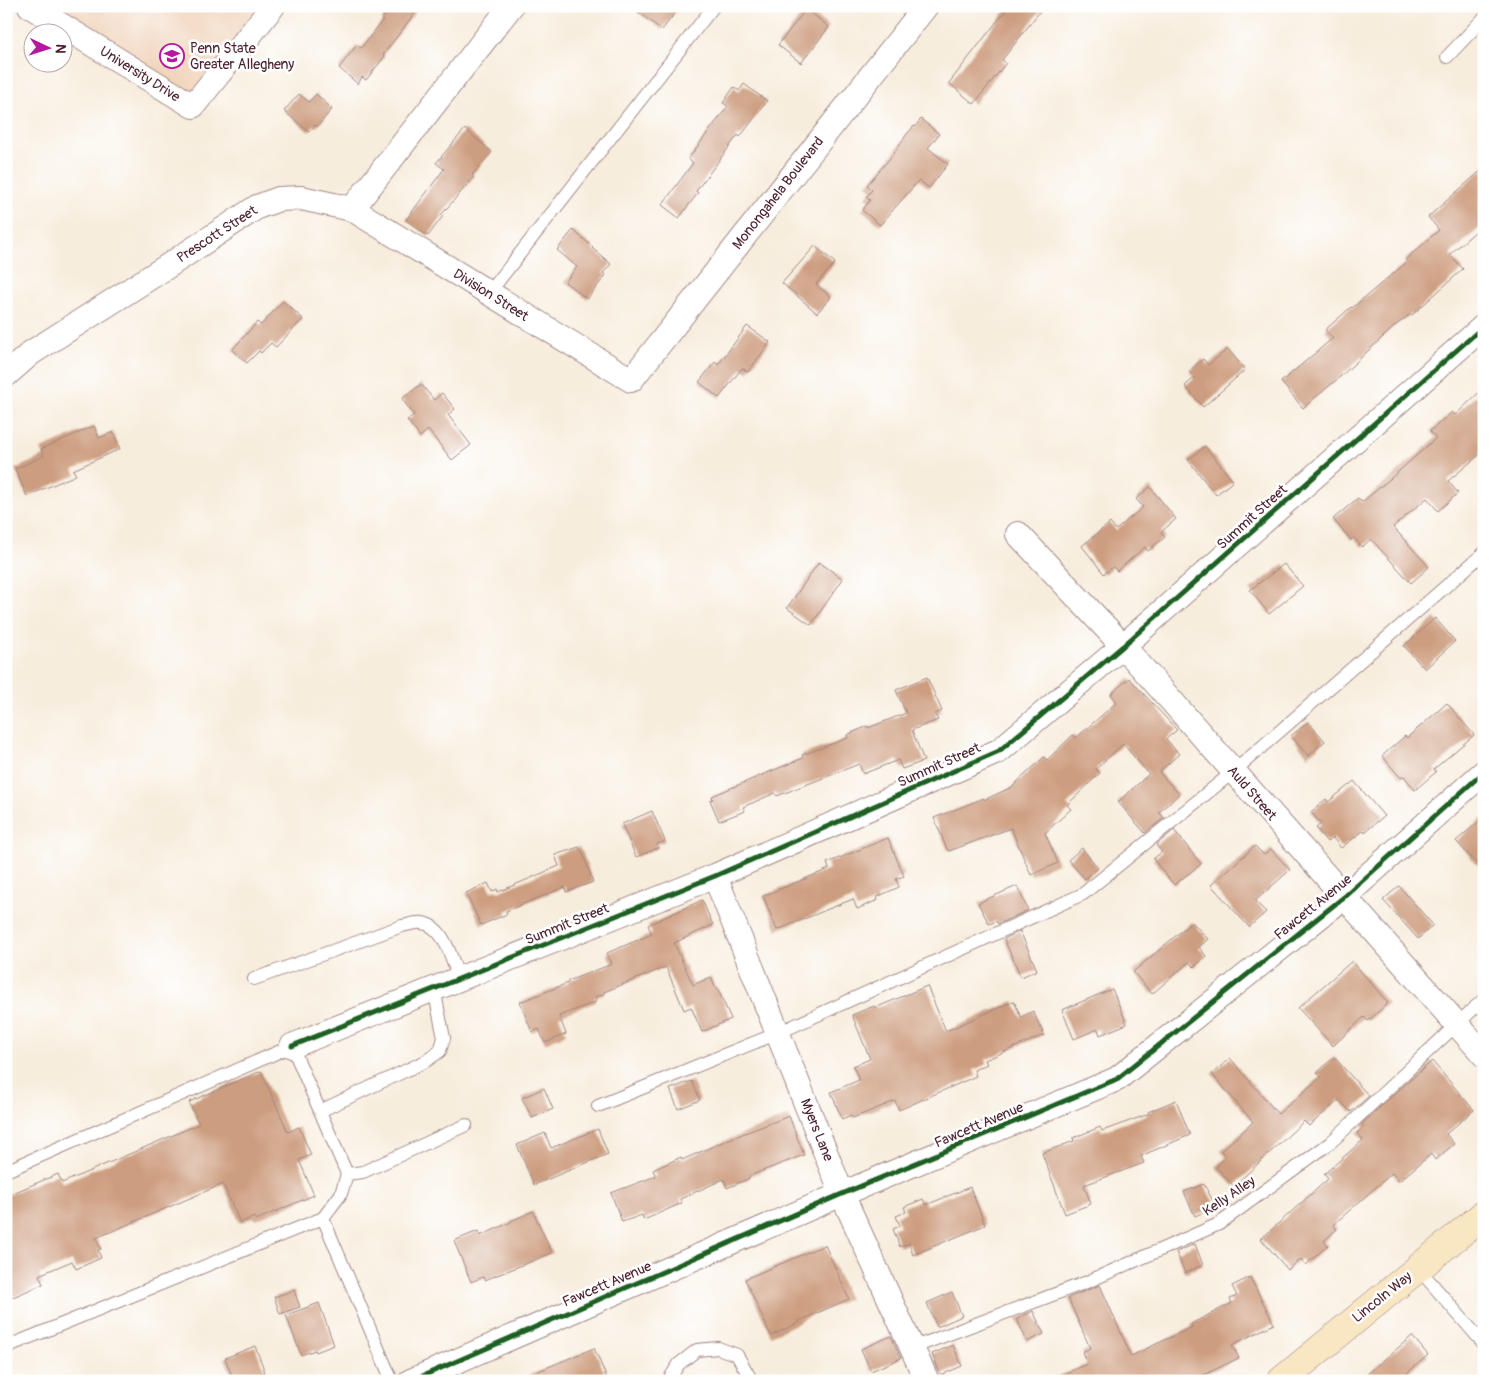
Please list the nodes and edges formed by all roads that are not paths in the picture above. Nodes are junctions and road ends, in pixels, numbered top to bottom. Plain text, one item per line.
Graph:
1 (30, 6) edge
2 (273, 6) edge
3 (511, 6) edge
4 (714, 6) edge
5 (926, 6) edge
6 (1484, 18) edge
7 (1447, 57) dead end
8 (352, 209) junction
9 (489, 293) junction
10 (1484, 326) edge
11 (6, 375) edge
12 (631, 380) joint
13 (1018, 534) dead end
14 (1484, 553) edge
15 (1123, 646) junction
16 (1233, 772) junction
17 (1484, 772) edge
18 (715, 876) junction
19 (1344, 897) junction
20 (254, 979) dead end
21 (459, 979) junction
22 (434, 989) junction
23 (1484, 999) edge
24 (1456, 1024) junction
25 (778, 1033) junction
26 (292, 1046) junction
27 (1484, 1055) edge
28 (598, 1106) dead end
29 (320, 1111) junction
30 (466, 1125) dead end
31 (6, 1171) edge
32 (347, 1174) junction
33 (842, 1194) junction
34 (1484, 1214) edge
35 (323, 1218) junction
36 (1418, 1268) junction
37 (1484, 1344) edge
38 (6, 1347) edge
39 (912, 1348) junction
40 (437, 1376) edge
41 (392, 1381) edge
42 (411, 1381) edge
43 (668, 1381) edge
44 (752, 1381) edge
45 (926, 1381) edge
46 (1281, 1381) edge

1 - 2 street, University Drive
3 - 8 street
4 - 9 lane
5 - 12 street, Monongahela Boulevard
6 - 7 lane
8 - 9 street, Division Street
8 - 11 street, Prescott Street
9 - 12 street, Division Street
10 - 15 street, Summit Street
13 - 15 street, Auld Street
14 - 16 lane
15 - 16 street, Auld Street
15 - 18 street, Summit Street
16 - 19 street, Auld Street
16 - 25 lane
17 - 19 street, Fawcett Avenue
18 - 21 street, Summit Street
18 - 25 street, Myers Lane
19 - 24 street, Auld Street
19 - 33 street, Fawcett Avenue
20 - 21 lane
21 - 22 street, Summit Street
22 - 26 street, Summit Street
22 - 29 lane
23 - 24 lane, Kelly Alley
24 - 27 street, Auld Street
24 - 39 lane, Kelly Alley
25 - 28 lane
25 - 33 street, Myers Lane
26 - 29 lane
26 - 31 lane
29 - 32 lane
30 - 32 lane
32 - 35 lane
33 - 39 street, Myers Lane
33 - 40 street, Fawcett Avenue
34 - 36 main road, Lincoln Way
35 - 38 lane
35 - 41 lane
36 - 37 lane
36 - 46 main road, Lincoln Way
39 - 45 street, Myers Lane
40 - 42 street, Fawcett Avenue
43 - 44 lane

